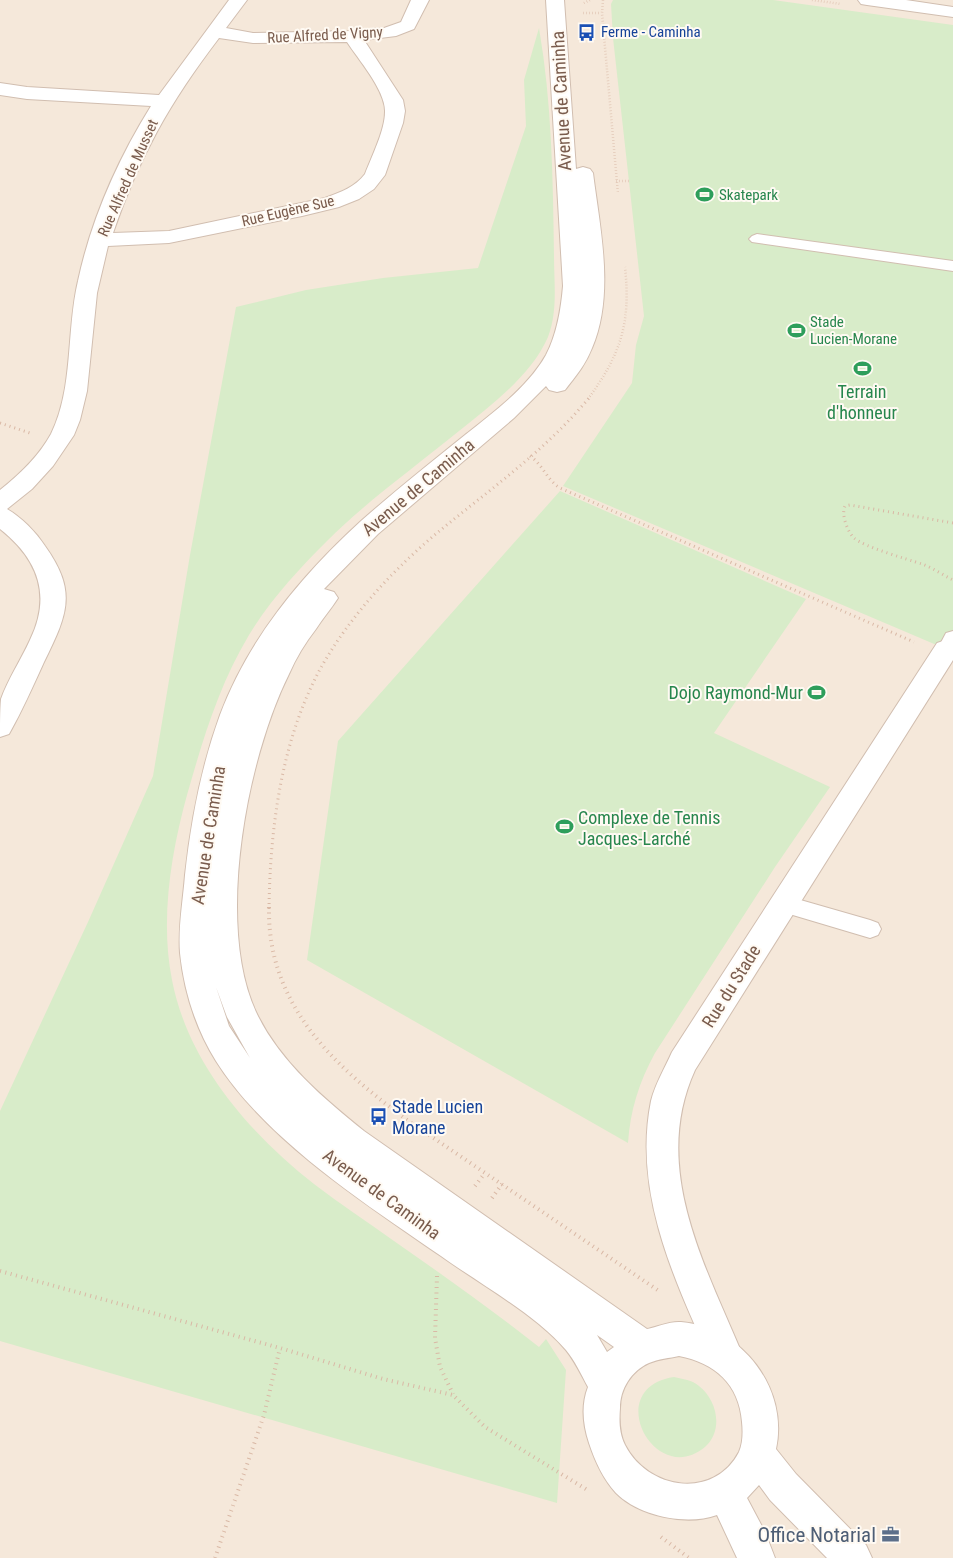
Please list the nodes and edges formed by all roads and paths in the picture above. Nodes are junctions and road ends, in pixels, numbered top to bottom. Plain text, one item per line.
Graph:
1 (238, 0) edge
2 (420, 0) edge
3 (555, 0) edge
4 (603, 0) edge
5 (867, 0) edge
6 (579, 5) edge
7 (953, 12) edge
8 (602, 13) junction
9 (214, 32) junction
10 (352, 36) junction
11 (0, 89) edge
12 (164, 101) junction
13 (616, 181) junction
14 (629, 181) dead end
15 (618, 202) dead end
16 (757, 238) dead end
17 (100, 240) junction
18 (625, 266) dead end
19 (953, 266) edge
20 (530, 456) junction
21 (0, 503) edge
22 (0, 516) edge
23 (953, 523) edge
24 (953, 580) edge
25 (947, 647) edge
26 (0, 727) edge
27 (783, 904) junction
28 (870, 929) dead end
29 (0, 1271) edge
30 (679, 1339) junction
31 (641, 1346) junction
32 (280, 1348) junction
33 (726, 1356) junction
34 (606, 1383) junction
35 (757, 1454) junction
36 (592, 1492) dead end
37 (725, 1493) junction
38 (659, 1536) dead end
39 (215, 1558) edge
40 (689, 1558) edge
41 (756, 1558) edge
42 (854, 1558) edge

1 - 9 street, Rue Alfred de Musset
2 - 10 street, Rue Alfred de Vigny
3 - 34 street, Avenue de Caminha
4 - 8 path
5 - 7 street
6 - 8 path
6 - 31 street, Avenue de Caminha
8 - 13 path
9 - 10 street, Rue Alfred de Vigny
9 - 12 street, Rue Alfred de Musset
10 - 17 street, Rue Eugène Sue
11 - 12 street
12 - 17 street, Rue Alfred de Musset
13 - 14 path
13 - 15 path
16 - 19 lane
17 - 21 street, Rue Alfred de Musset
18 - 20 path
20 - 25 path
20 - 30 path
22 - 26 street
23 - 24 path
25 - 27 street, Rue du Stade
27 - 28 lane
27 - 33 street, Rue du Stade
29 - 32 path
30 - 31 street
30 - 33 street
31 - 34 street
32 - 36 path
32 - 39 path
33 - 35 street
34 - 37 street
35 - 37 street
35 - 42 street
37 - 41 street
38 - 40 path

